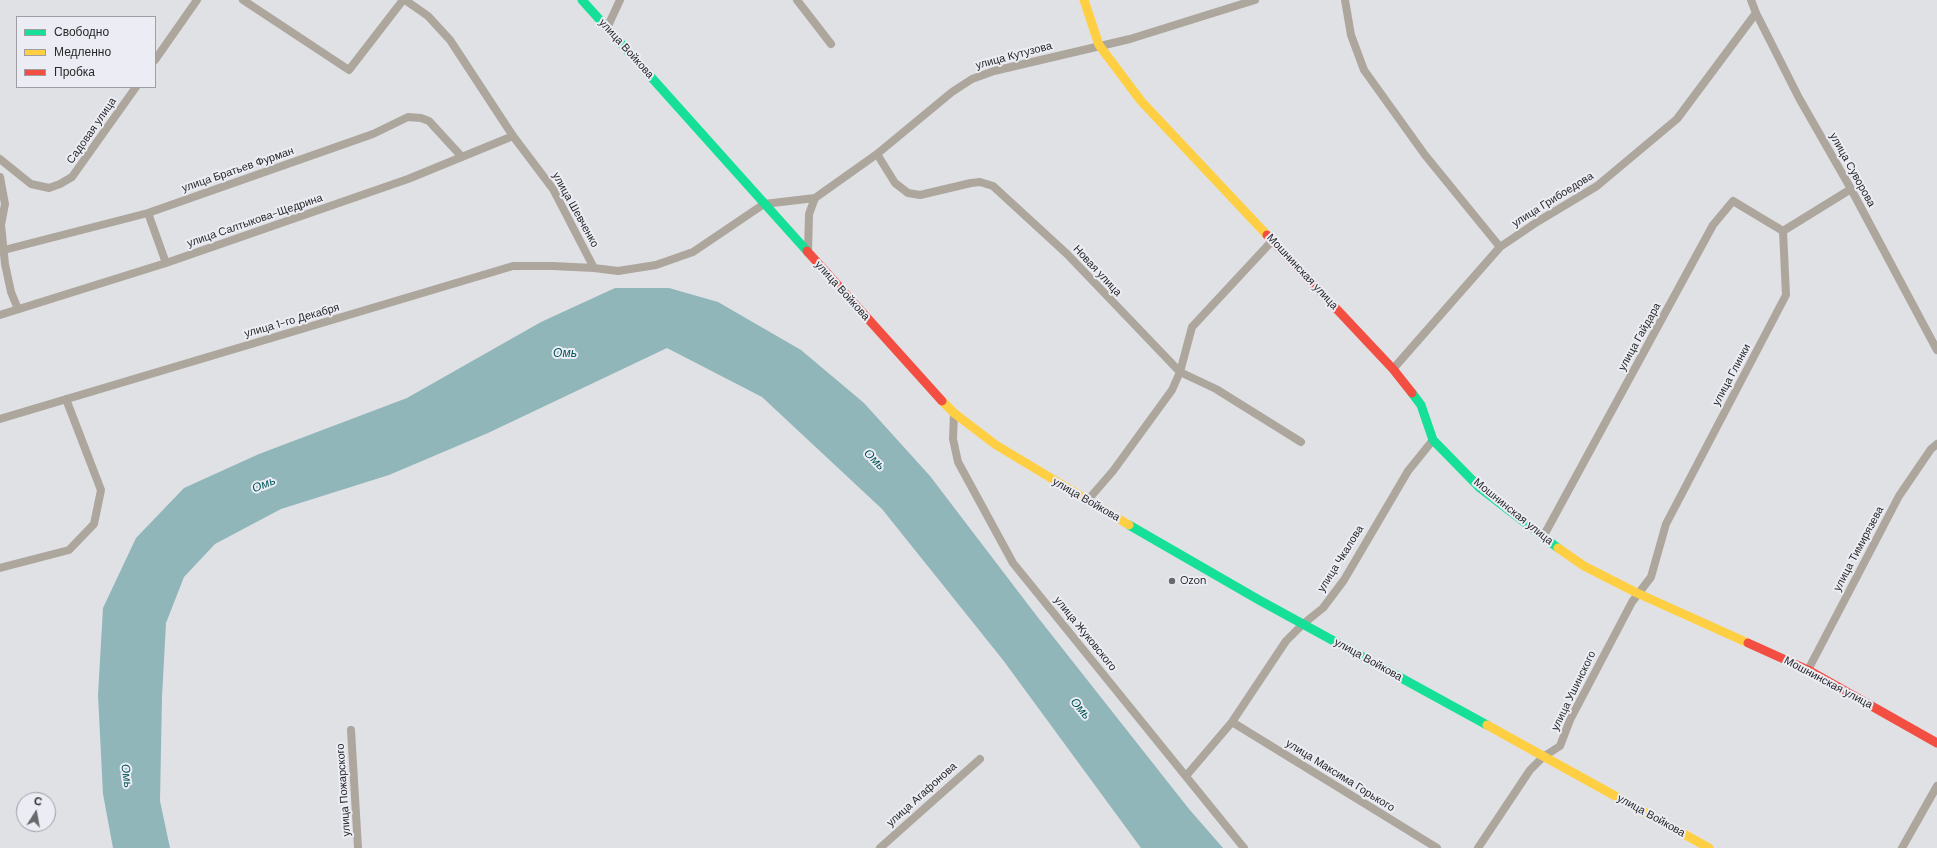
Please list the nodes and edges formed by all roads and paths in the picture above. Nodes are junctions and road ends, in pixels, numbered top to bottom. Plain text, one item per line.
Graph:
1 (197, 0) edge
2 (243, 0) edge
3 (404, 0) edge
4 (582, 0) edge
5 (620, 0) edge
6 (797, 0) edge
7 (1084, 0) edge
8 (1255, 0) edge
9 (1344, 0) edge
10 (1751, 0) edge
11 (1231, 3) edge
12 (1756, 13) junction
13 (607, 28) junction
14 (831, 44) dead end
15 (1099, 45) junction
16 (156, 59) edge
17 (135, 88) edge
18 (514, 136) junction
19 (877, 154) junction
20 (462, 157) junction
21 (0, 159) edge
22 (0, 177) edge
23 (1851, 189) junction
24 (815, 198) junction
25 (764, 204) junction
26 (148, 213) junction
27 (1, 226) edge
28 (1783, 231) junction
29 (1272, 241) junction
30 (1500, 247) junction
31 (4, 250) junction
32 (808, 253) junction
33 (166, 263) junction
34 (594, 268) junction
35 (18, 309) junction
36 (0, 315) edge
37 (1937, 350) edge
38 (1393, 369) junction
39 (1180, 372) junction
40 (66, 399) junction
41 (954, 413) junction
42 (0, 419) edge
43 (1433, 440) junction
44 (1301, 442) dead end
45 (1937, 444) edge
46 (1087, 501) junction
47 (1542, 537) junction
48 (0, 568) edge
49 (1637, 593) junction
50 (1303, 624) junction
51 (1808, 670) junction
52 (1232, 722) junction
53 (351, 730) dead end
54 (1937, 743) edge
55 (1543, 757) junction
56 (980, 759) dead end
57 (1186, 776) junction
58 (1937, 786) edge
59 (358, 848) edge
60 (880, 848) edge
61 (1244, 848) edge
62 (1437, 848) edge
63 (1478, 848) edge
64 (1709, 848) edge
65 (1902, 848) edge

1 - 16 street
2 - 3 street
3 - 18 street, улица Шевченко
4 - 13 main road, улица Войкова
5 - 13 street
6 - 14 street
7 - 15 main road, Мошнинская улица
8 - 11 street, улица Кутузова
9 - 30 street
10 - 12 street, улица Суворова
11 - 15 street, улица Кутузова
12 - 23 street, улица Суворова
12 - 30 street, улица Грибоедова
13 - 25 main road, улица Войкова
15 - 19 street, улица Кутузова
15 - 29 main road, Мошнинская улица
17 - 21 street, Садовая улица
18 - 20 street, улица Салтыкова-Щедрина
18 - 34 street, улица Шевченко
19 - 24 street, улица Кутузова
19 - 39 street, Новая улица
20 - 26 street, улица Братьев Фурман
20 - 33 street, улица Салтыкова-Щедрина
22 - 27 street
23 - 28 street
23 - 37 street, улица Суворова
24 - 25 street, улица Кутузова
24 - 32 street
25 - 32 main road, улица Войкова
25 - 34 street
26 - 31 street, улица Братьев Фурман
26 - 33 street
27 - 31 street
28 - 47 street, улица Гайдара
28 - 49 street, улица Глинки
29 - 38 main road, Мошнинская улица
29 - 39 street
30 - 38 street, улица Грибоедова
31 - 35 street
32 - 41 main road, улица Войкова
33 - 35 street, улица Салтыкова-Щедрина
34 - 40 street, улица 1-го Декабря
35 - 36 street, улица Салтыкова-Щедрина
38 - 43 main road, Мошнинская улица
39 - 44 street, Новая улица
39 - 46 street
40 - 42 street, улица 1-го Декабря
40 - 48 street
41 - 46 main road, улица Войкова
41 - 57 street, улица Жуковского
43 - 47 main road, Мошнинская улица
43 - 50 street, улица Чкалова
45 - 51 street, улица Тимирязева
46 - 50 main road, улица Войкова
47 - 49 main road, Мошнинская улица
49 - 51 main road, Мошнинская улица
49 - 55 street, улица Ушинского
50 - 52 street, улица Чкалова
50 - 55 main road, улица Войкова
51 - 54 main road, Мошнинская улица
52 - 57 street, улица Чкалова
52 - 62 street, улица Максима Горького
53 - 59 street, улица Пожарского
55 - 63 street, улица Ушинского
55 - 64 main road, улица Войкова
56 - 60 street, улица Агафонова
57 - 61 street, улица Жуковского
58 - 65 street

